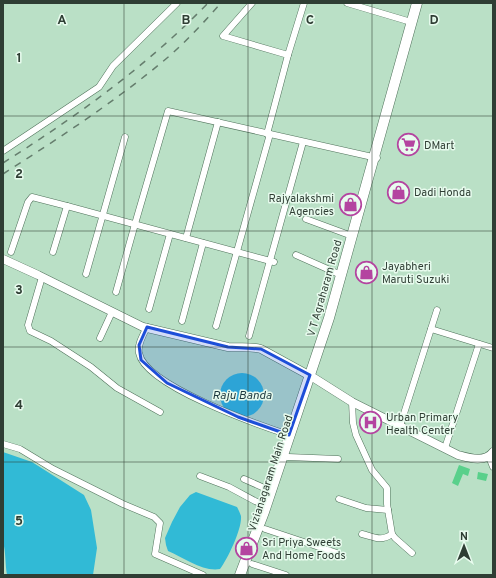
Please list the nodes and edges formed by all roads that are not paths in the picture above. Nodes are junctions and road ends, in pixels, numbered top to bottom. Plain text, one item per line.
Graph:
1 (177, 3) edge
2 (252, 3) edge
3 (304, 3) edge
4 (347, 3) edge
5 (417, 3) edge
6 (422, 3) edge
7 (411, 22) junction
8 (288, 55) junction
9 (218, 122) junction
10 (269, 134) junction
11 (125, 137) dead end
12 (303, 142) junction
13 (3, 151) edge
14 (376, 158) junction
15 (67, 206) junction
16 (102, 216) junction
17 (306, 219) dead end
18 (135, 224) junction
19 (170, 234) junction
20 (352, 236) junction
21 (186, 238) junction
22 (203, 243) junction
23 (11, 252) dead end
24 (53, 252) dead end
25 (236, 252) junction
26 (296, 254) dead end
27 (3, 259) edge
28 (272, 261) junction
29 (86, 274) dead end
30 (341, 275) junction
31 (42, 277) junction
32 (116, 292) dead end
33 (149, 309) dead end
34 (437, 310) dead end
35 (112, 312) junction
36 (182, 321) dead end
37 (216, 326) dead end
38 (147, 327) junction
39 (431, 329) junction
40 (249, 336) dead end
41 (100, 338) dead end
42 (479, 344) junction
43 (493, 348) edge
44 (312, 376) junction
45 (352, 402) junction
46 (160, 412) dead end
47 (400, 426) junction
48 (290, 435) junction
49 (3, 444) edge
50 (445, 448) junction
51 (491, 455) edge
52 (288, 457) junction
53 (338, 459) dead end
54 (493, 467) edge
55 (200, 476) dead end
56 (244, 479) dead end
57 (271, 491) junction
58 (338, 499) dead end
59 (266, 506) junction
60 (388, 510) junction
61 (265, 530) junction
62 (362, 534) dead end
63 (392, 534) junction
64 (337, 553) dead end
65 (412, 553) dead end
66 (252, 564) junction
67 (203, 575) edge
68 (240, 575) edge
69 (248, 575) edge
70 (286, 575) edge

1 - 13 street
2 - 8 street
3 - 8 street
4 - 7 street
5 - 7 main road, V T Agraharam Road
6 - 14 main road, V T Agraharam Road
7 - 14 main road, V T Agraharam Road
8 - 10 street
9 - 10 street
9 - 18 street
9 - 21 street
10 - 12 street
10 - 25 street
11 - 16 street
12 - 14 street
12 - 28 street
14 - 20 main road, V T Agraharam Road
14 - 44 main road, V T Agraharam Road
15 - 16 street
15 - 23 street
15 - 24 street
16 - 18 street
16 - 29 street
17 - 20 street
18 - 19 street
18 - 32 street
19 - 21 street
19 - 33 street
20 - 30 main road, V T Agraharam Road
21 - 22 street
22 - 25 street
22 - 36 street
25 - 28 street
25 - 37 street
26 - 30 street
27 - 31 street
28 - 40 street
30 - 44 main road, V T Agraharam Road
31 - 35 street
31 - 46 street
34 - 39 street
35 - 38 street
35 - 41 street
38 - 44 street
38 - 48 street
39 - 42 street
39 - 47 street
42 - 43 street
42 - 50 street
44 - 45 street
44 - 48 main road, V T Agraharam Road
44 - 52 main road, Vizianagaram Main Road
45 - 47 street
45 - 60 street
47 - 50 street
48 - 57 main road, V T Agraharam Road
49 - 67 street
50 - 51 street
51 - 54 street
52 - 53 street
52 - 61 main road, Vizianagaram Main Road
55 - 59 street
56 - 57 street
57 - 59 main road, V T Agraharam Road
58 - 60 street
59 - 68 main road, V T Agraharam Road
60 - 63 street
61 - 64 street
61 - 66 main road, Vizianagaram Main Road
62 - 63 street
63 - 65 street
66 - 69 main road, Vizianagaram Main Road
66 - 70 street

